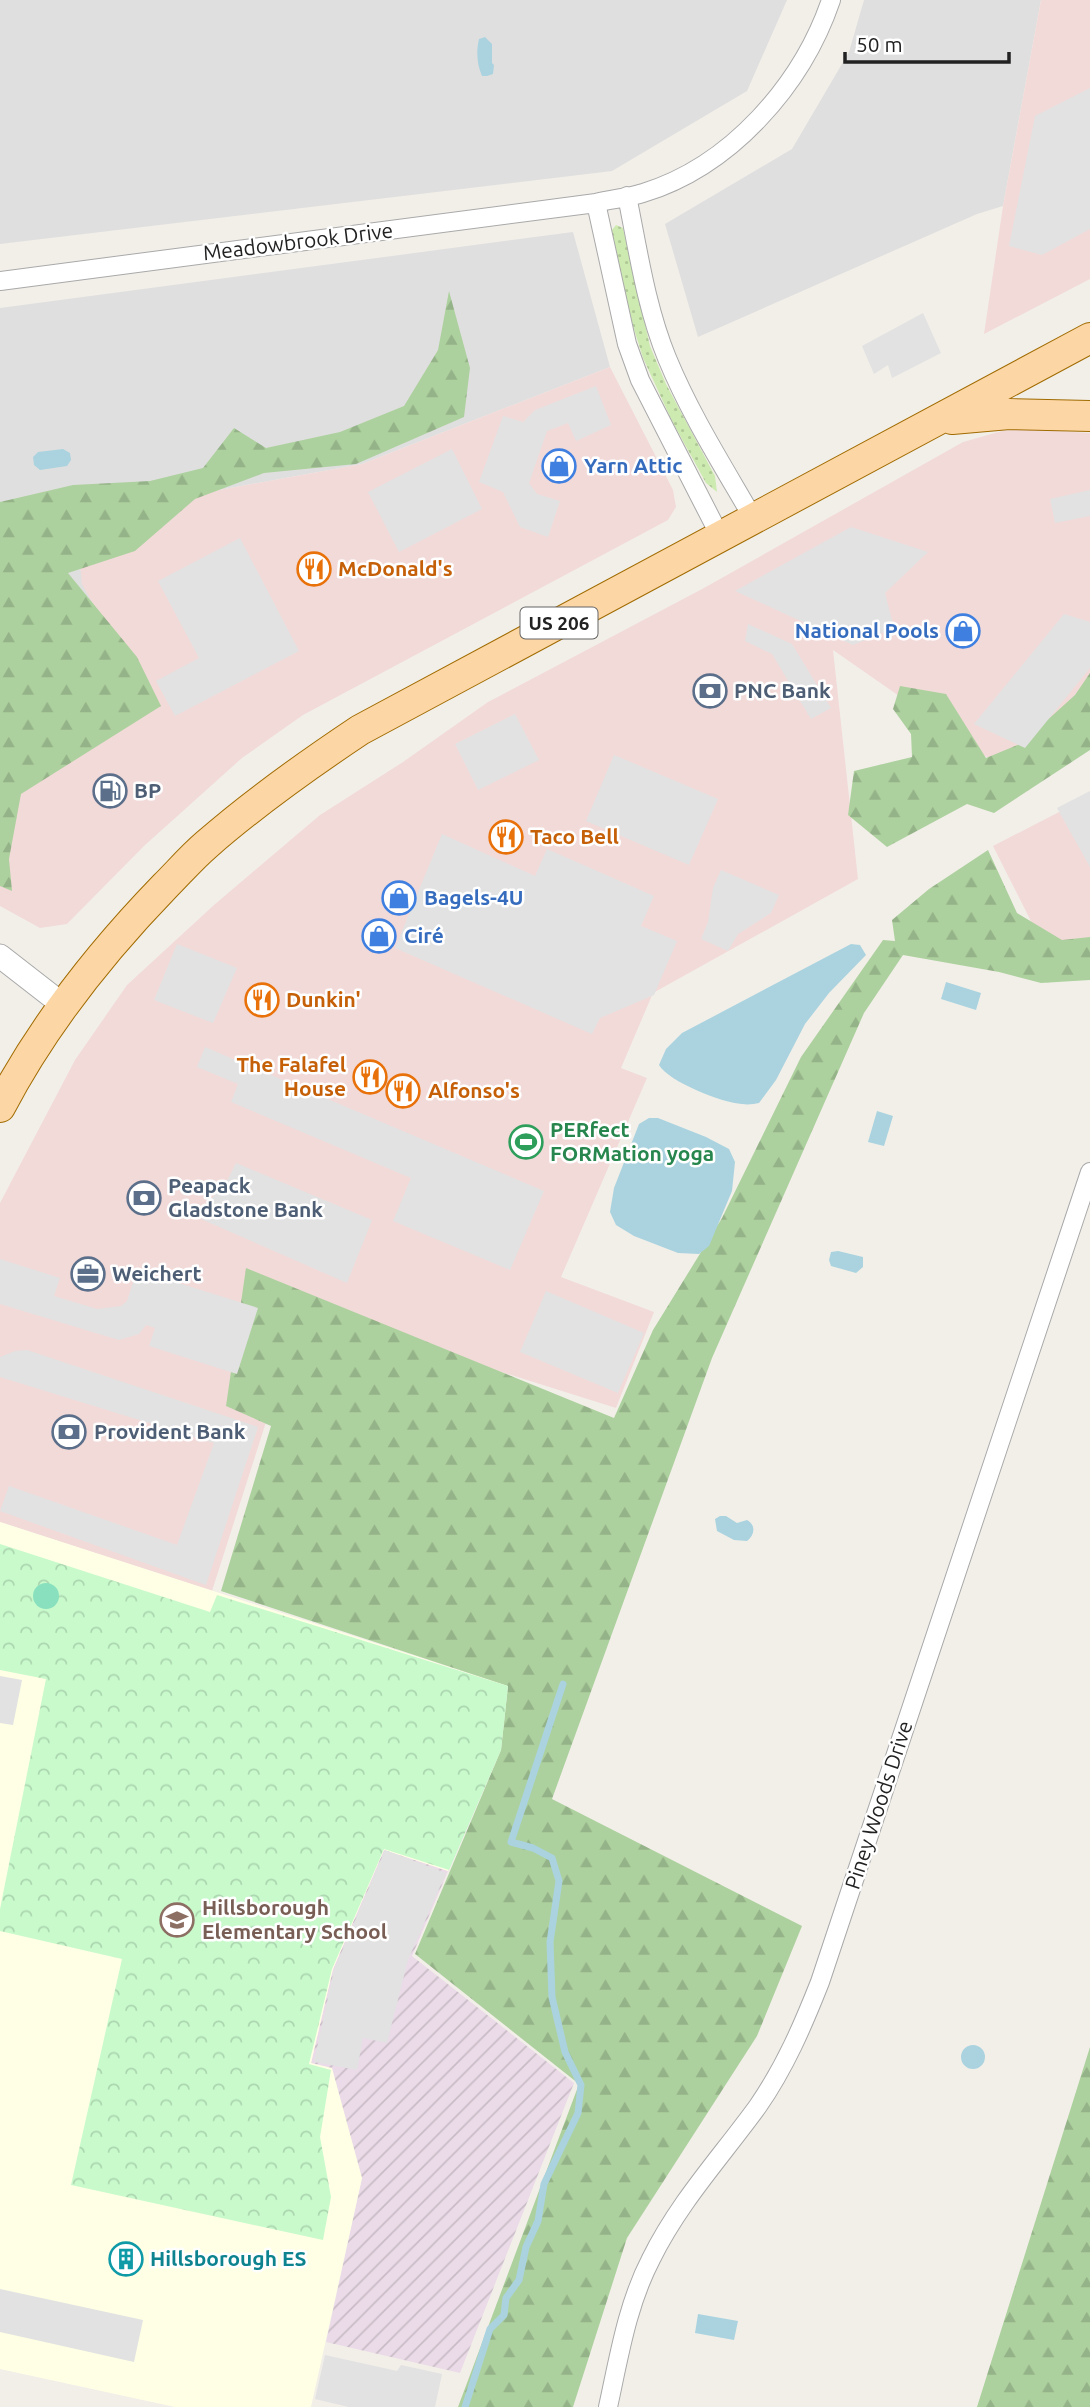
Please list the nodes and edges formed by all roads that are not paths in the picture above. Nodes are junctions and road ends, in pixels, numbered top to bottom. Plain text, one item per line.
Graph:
1 (831, 0) edge
2 (627, 196) junction
3 (596, 203) junction
4 (0, 281) edge
5 (1090, 338) edge
6 (1090, 416) edge
7 (938, 421) junction
8 (753, 518) junction
9 (720, 536) junction
10 (0, 956) edge
11 (63, 1005) junction
12 (0, 1107) edge
13 (1090, 1172) edge
14 (608, 2407) edge

1 - 2 street, Meadowbrook Drive
2 - 3 street, Meadowbrook Drive
2 - 8 street
3 - 4 street, Meadowbrook Drive
3 - 9 street
5 - 7 main road, US 206
6 - 7 main road
7 - 8 main road, US 206
8 - 9 main road, US 206
9 - 11 main road, US 206
10 - 11 street
11 - 12 main road, US 206
13 - 14 street, Piney Woods Drive

